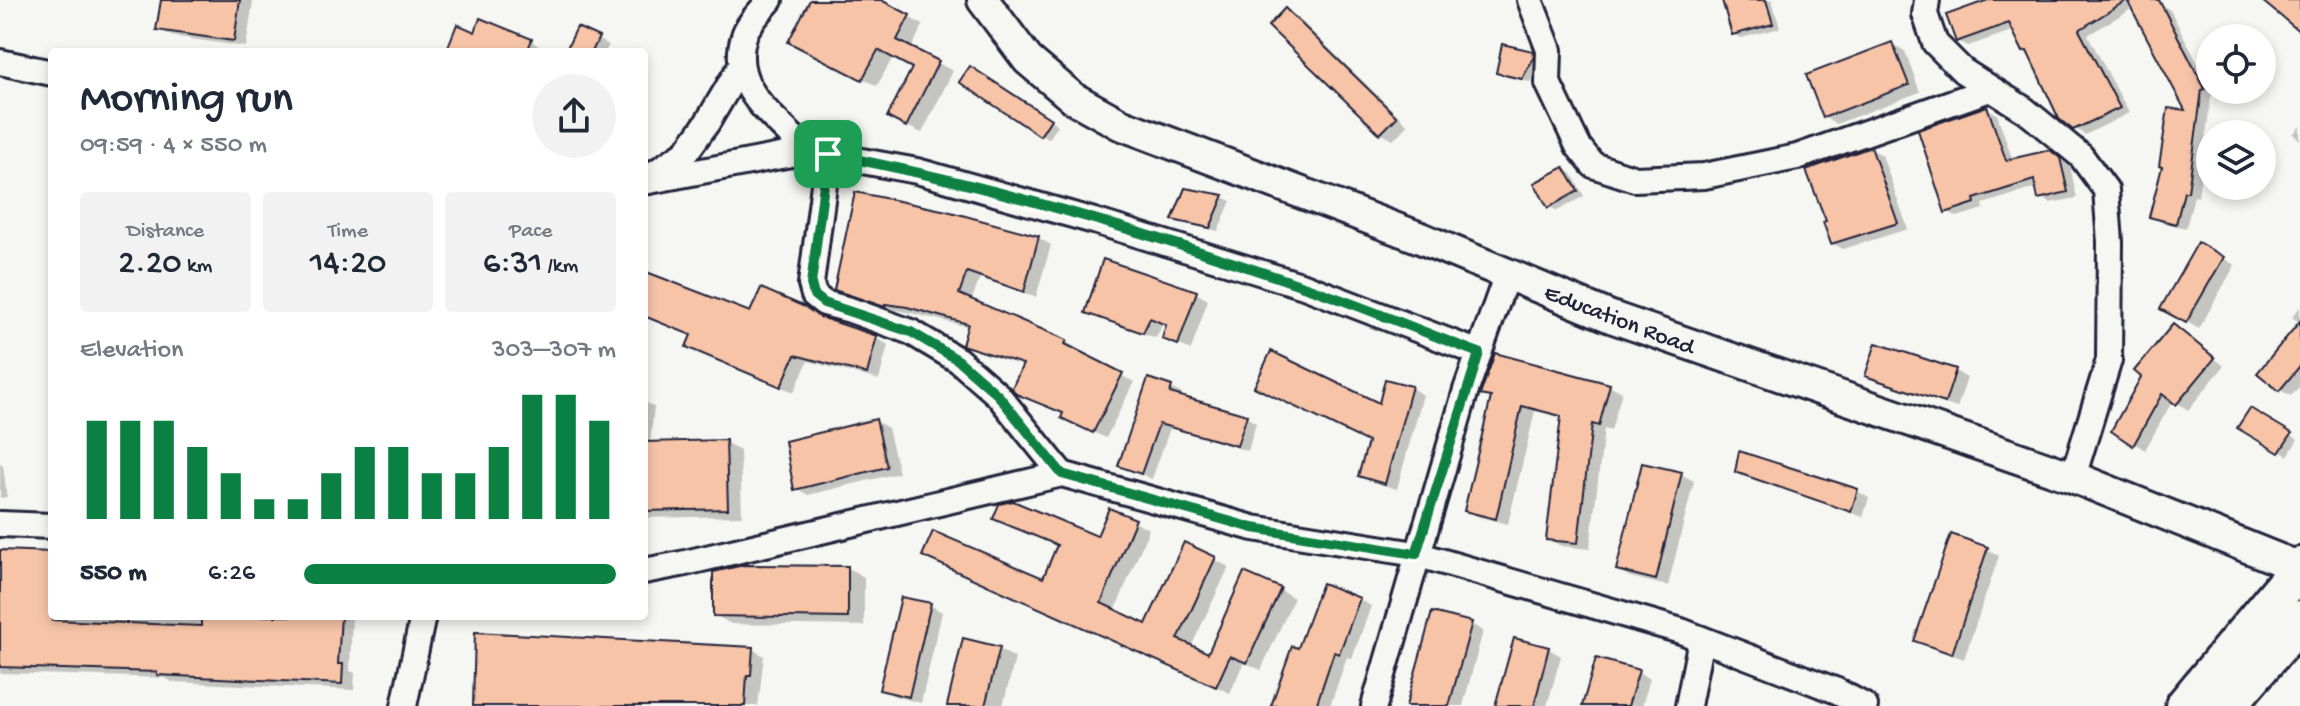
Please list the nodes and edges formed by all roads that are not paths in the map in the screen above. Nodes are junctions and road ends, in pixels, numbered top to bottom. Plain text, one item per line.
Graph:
1 (770, 0) edge
2 (983, 0) edge
3 (1530, 0) edge
4 (1927, 0) edge
5 (0, 62) edge
6 (740, 67) junction
7 (48, 72) edge
8 (1990, 89) junction
9 (817, 152) junction
10 (648, 177) edge
11 (648, 179) edge
12 (1507, 274) junction
13 (1479, 353) junction
14 (1062, 474) junction
15 (2073, 477) junction
16 (0, 524) edge
17 (48, 526) edge
18 (1416, 554) junction
19 (2300, 568) edge
20 (648, 570) edge
21 (422, 620) edge
22 (2300, 620) edge
23 (1701, 639) junction
24 (404, 706) edge
25 (1374, 706) edge
26 (1688, 706) edge
27 (1865, 706) edge
28 (2185, 706) edge
29 (2226, 706) edge

1 - 6 street
2 - 12 street, Education Road
3 - 8 street
4 - 8 street
5 - 7 street
6 - 9 street
6 - 10 street
8 - 15 street
9 - 11 street
9 - 13 street
9 - 14 street
12 - 13 street
12 - 15 street, Education Road
13 - 18 street
14 - 18 street
14 - 20 street
15 - 19 street, Education Road
16 - 17 street
18 - 23 street
18 - 25 street
19 - 28 highway
21 - 24 street
22 - 29 highway
23 - 26 street
23 - 27 street

